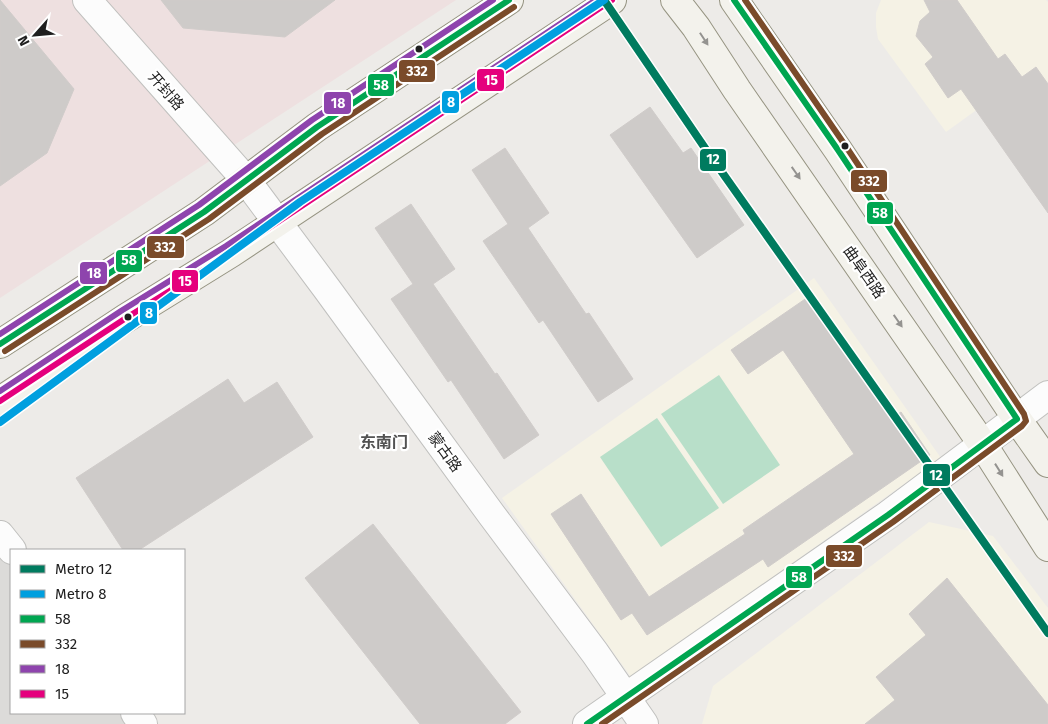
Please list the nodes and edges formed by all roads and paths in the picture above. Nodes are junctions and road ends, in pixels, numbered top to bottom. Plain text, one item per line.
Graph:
1 (87, 0) edge
2 (510, 0) edge
3 (612, 0) edge
4 (675, 0) edge
5 (734, 0) edge
6 (246, 180) junction
7 (277, 222) junction
8 (0, 344) edge
9 (1048, 395) edge
10 (0, 401) edge
11 (1017, 419) junction
12 (983, 445) junction
13 (1048, 463) edge
14 (0, 535) edge
15 (1048, 547) edge
16 (11, 549) edge
17 (625, 697) junction
18 (587, 724) edge
19 (644, 724) edge

1 - 6 street, 开封路
2 - 6 main road
3 - 7 main road
4 -> 12 main road, 曲阜西路
5 - 11 main road
6 - 7 street, 蒙古路
6 - 8 main road
7 - 10 main road
7 - 17 street, 蒙古路
9 - 11 street
11 - 12 street
11 - 13 main road
12 -> 15 main road, 曲阜西路
12 - 17 street
14 - 16 street
17 - 18 street
17 - 19 street, 蒙古路

